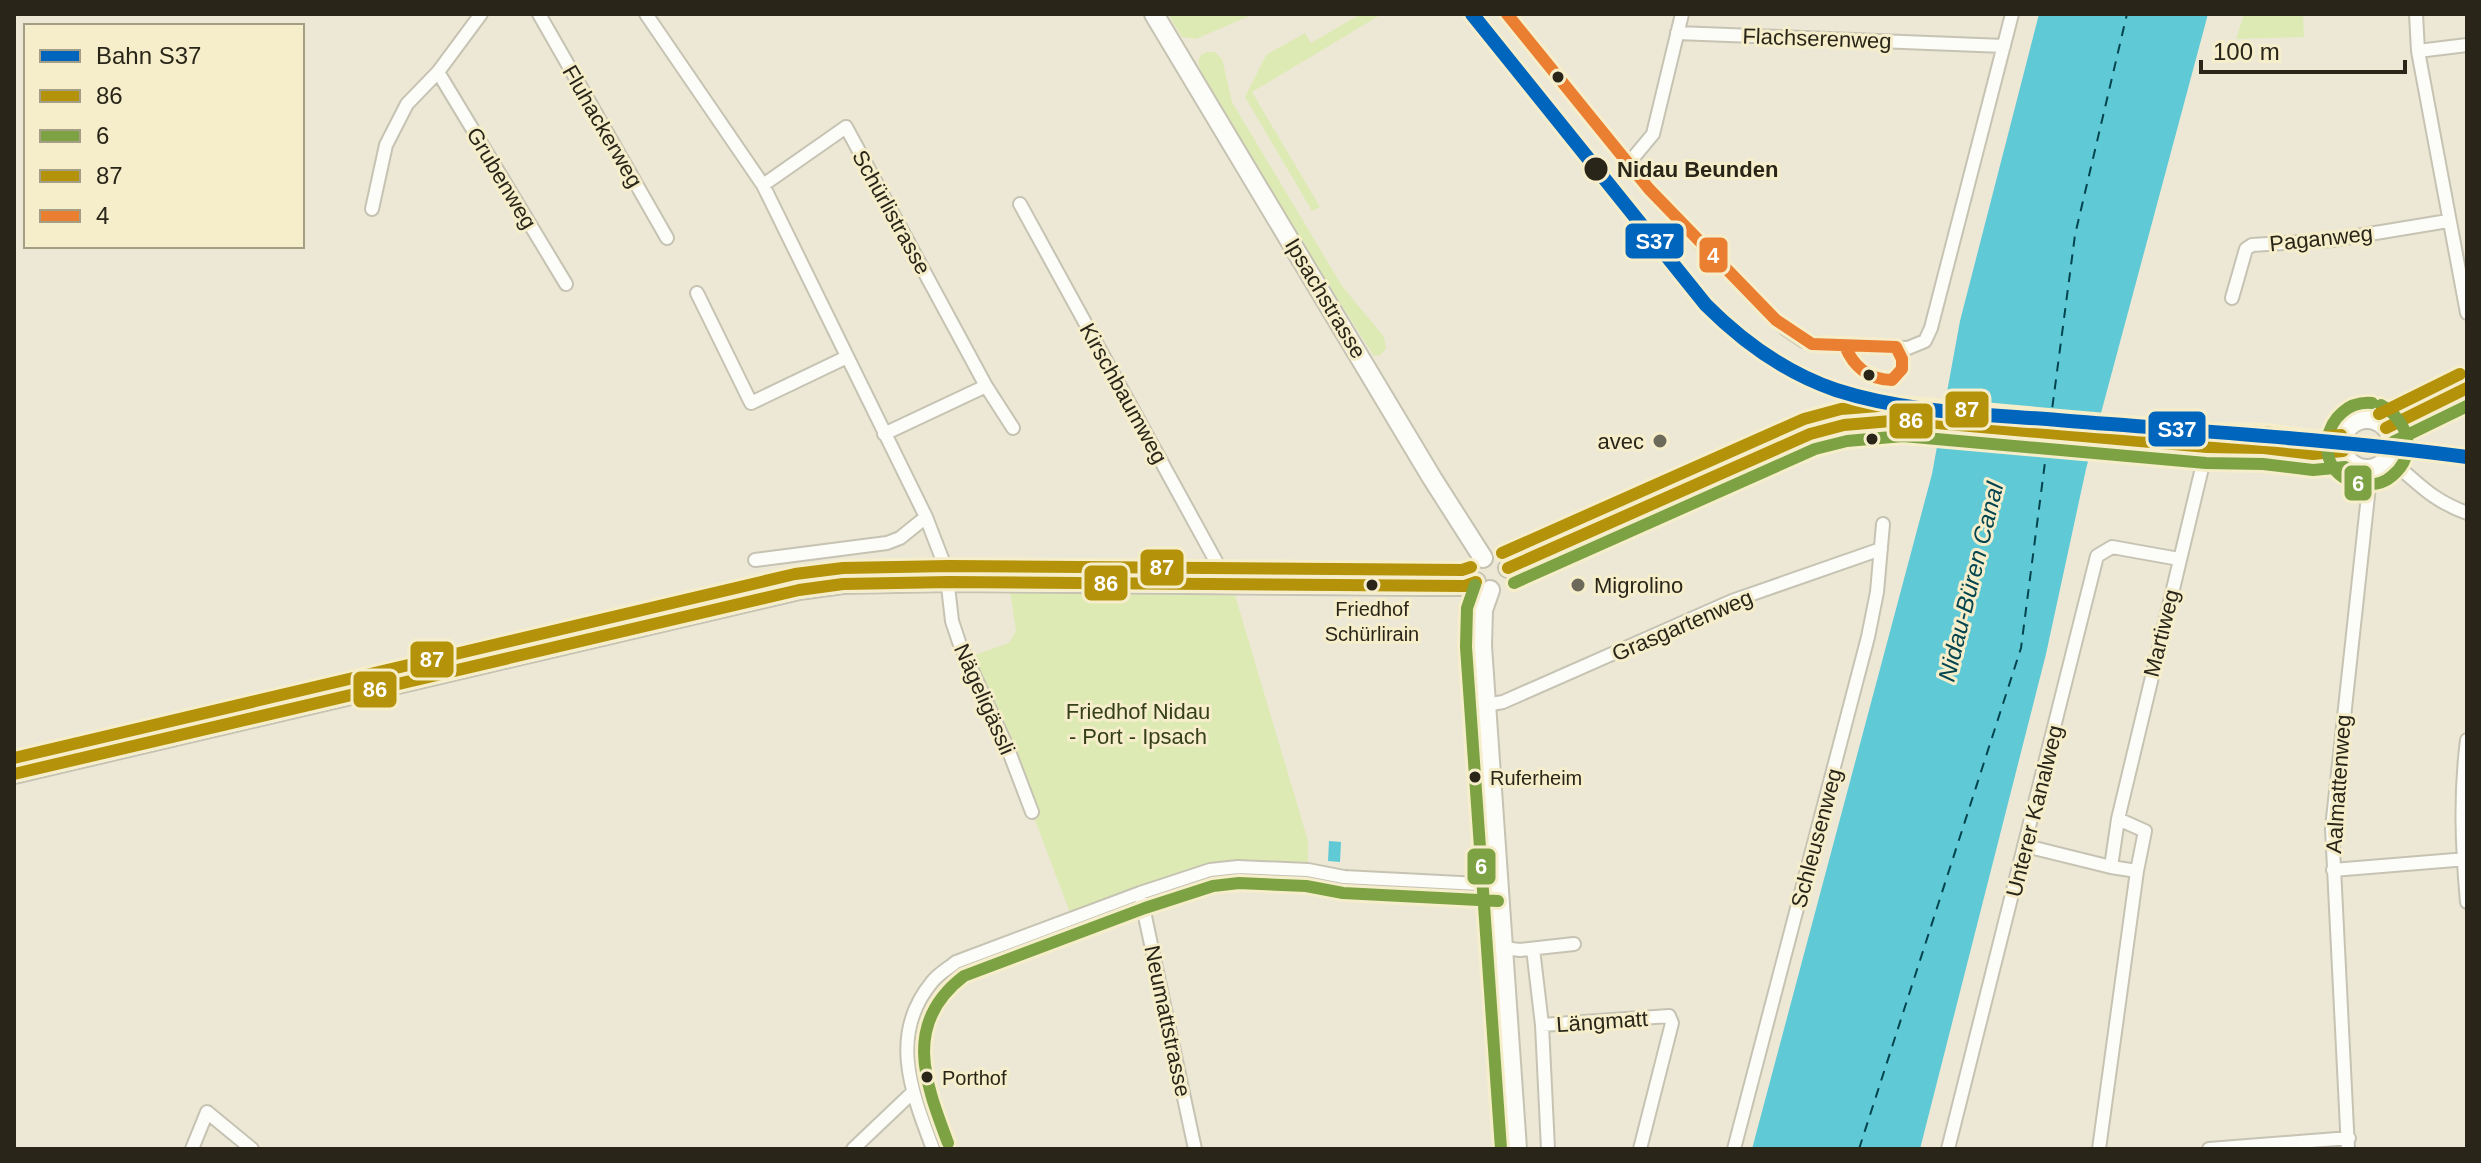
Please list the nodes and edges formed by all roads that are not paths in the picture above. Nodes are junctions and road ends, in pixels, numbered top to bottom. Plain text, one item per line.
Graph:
1 (481, 14) edge
2 (539, 14) edge
3 (646, 14) edge
4 (1154, 14) edge
5 (1682, 14) edge
6 (2012, 14) edge
7 (2416, 14) edge
8 (1510, 15) edge
9 (1677, 33) junction
10 (2467, 45) edge
11 (2004, 46) junction
12 (2418, 51) junction
13 (438, 72) junction
14 (1628, 164) junction
15 (763, 185) junction
16 (1020, 204) dead end
17 (372, 209) dead end
18 (2448, 221) junction
19 (667, 238) dead end
20 (566, 284) dead end
21 (697, 293) dead end
22 (2232, 298) dead end
23 (2467, 313) edge
24 (847, 357) junction
25 (986, 386) junction
26 (2467, 388) edge
27 (1013, 428) dead end
28 (2386, 428) junction
29 (884, 434) junction
30 (2207, 447) junction
31 (2343, 451) junction
32 (2387, 458) junction
33 (2371, 468) junction
34 (2467, 513) edge
35 (926, 517) junction
36 (1883, 524) dead end
37 (1881, 549) junction
38 (1483, 558) junction
39 (2179, 559) junction
40 (755, 560) dead end
41 (1508, 568) junction
42 (949, 582) junction
43 (1219, 585) junction
44 (1483, 586) junction
45 (1486, 705) junction
46 (2467, 740) edge
47 (15, 773) edge
48 (1032, 812) dead end
49 (2118, 819) junction
50 (2026, 846) junction
51 (2465, 859) edge
52 (2111, 867) junction
53 (2333, 870) junction
54 (2137, 871) junction
55 (1499, 885) junction
56 (1140, 893) junction
57 (2467, 902) edge
58 (1574, 944) dead end
59 (1503, 948) junction
60 (1533, 949) junction
61 (1542, 1025) junction
62 (913, 1092) junction
63 (2348, 1144) edge
64 (192, 1149) edge
65 (252, 1149) edge
66 (853, 1149) edge
67 (933, 1149) edge
68 (1195, 1149) edge
69 (1517, 1149) edge
70 (1548, 1149) edge
71 (1640, 1149) edge
72 (1734, 1149) edge
73 (1948, 1149) edge
74 (2099, 1149) edge
75 (2209, 1149) edge
76 (2227, 1149) edge

1 - 13 street
2 - 19 street, Fluhackerweg
3 - 15 street
4 - 38 main road, Ipsachstrasse
5 - 9 street
6 - 11 street
7 - 12 street
8 - 14 street
9 - 11 street, Flachserenweg
9 - 14 street
10 - 12 street
11 - 14 street
12 - 18 street
13 - 17 street
13 - 20 street, Grubenweg
15 - 24 street
15 - 25 street, Schürlistrasse
16 - 43 street, Kirschbaumweg
18 - 22 street, Paganweg
18 - 23 street
21 - 24 street
24 - 29 street
25 - 27 street, Schürlistrasse
25 - 29 street
26 - 28 main road
28 - 31 main road
28 - 32 main road
29 - 35 street
30 - 31 main road
30 - 39 street, Martiweg
30 - 41 main road
31 - 33 main road
32 - 33 main road
32 - 34 street
33 - 53 street, Aalmattenweg
35 - 40 street
35 - 42 street
36 - 37 street, Schleusenweg
37 - 45 street, Grasgartenweg
37 - 72 street, Schleusenweg
38 - 41 main road
38 - 44 main road
39 - 49 street, Martiweg
39 - 50 street, Unterer Kanalweg
41 - 44 main road
42 - 43 main road
42 - 47 main road
42 - 48 street, Nägeligässli
43 - 44 main road
44 - 45 main road
45 - 55 main road
46 - 51 street
49 - 52 street, Martiweg
49 - 54 street
50 - 52 street
50 - 73 street, Unterer Kanalweg
51 - 53 street
51 - 57 street
52 - 54 street
53 - 63 street, Aalmattenweg
54 - 74 street
55 - 56 street
55 - 59 main road
56 - 62 street
56 - 68 street, Neumattstrasse
58 - 60 street
59 - 60 street
59 - 69 main road
60 - 61 street, Längmatt
61 - 70 street, Längmatt
61 - 71 street, Längmatt
62 - 66 street
62 - 67 street
63 - 76 street
64 - 65 street
75 - 76 street

